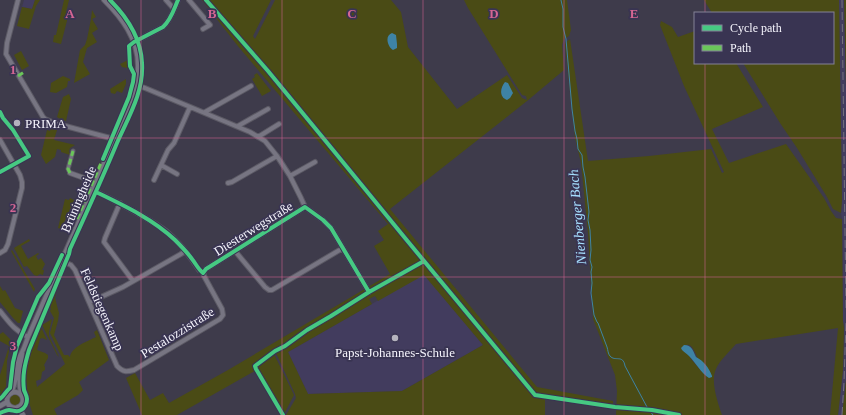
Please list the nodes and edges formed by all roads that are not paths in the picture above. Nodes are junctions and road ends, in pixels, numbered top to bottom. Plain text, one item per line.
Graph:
1 (18, 0) edge
2 (104, 0) edge
3 (166, 0) edge
4 (178, 0) edge
5 (189, 0) edge
6 (174, 9) junction
7 (203, 29) dead end
8 (134, 42) junction
9 (24, 72) dead end
10 (18, 76) junction
11 (136, 85) junction
12 (251, 86) dead end
13 (190, 107) junction
14 (268, 109) dead end
15 (205, 112) junction
16 (279, 124) dead end
17 (238, 126) junction
18 (258, 136) junction
19 (114, 139) junction
20 (0, 140) edge
21 (73, 151) dead end
22 (277, 156) junction
23 (315, 162) dead end
24 (161, 165) junction
25 (70, 173) joint
26 (177, 174) dead end
27 (290, 176) junction
28 (154, 180) dead end
29 (228, 183) dead end
30 (93, 190) junction
31 (120, 203) junction
32 (305, 207) junction
33 (343, 248) junction
34 (185, 251) junction
35 (235, 251) junction
36 (0, 253) edge
37 (62, 261) junction
38 (199, 270) dead end
39 (203, 273) joint
40 (133, 281) junction
41 (369, 292) dead end
42 (90, 302) junction
43 (0, 311) edge
44 (28, 336) junction
45 (22, 352) junction
46 (121, 370) joint
47 (12, 393) junction
48 (20, 394) junction
49 (7, 402) junction
50 (0, 406) edge
51 (18, 407) junction
52 (23, 415) edge

1 - 10 street
2 - 8 street, Brüningheide
3 - 6 street
4 - 6 street
5 - 7 street
6 - 8 street
8 - 11 street, Brüningheide
9 - 10 street
10 - 19 street
11 - 13 street
11 - 19 street, Brüningheide
12 - 15 street
13 - 15 street
13 - 24 street
14 - 17 street
15 - 17 street
16 - 18 street
17 - 18 street
18 - 22 street
19 - 30 street, Brüningheide
20 - 36 street
21 - 25 street
22 - 27 street
22 - 29 street
23 - 27 street
24 - 26 street
24 - 28 street
25 - 30 street
27 - 32 street
30 - 31 street
30 - 37 street, Brüningheide
31 - 34 street
31 - 40 street
32 - 33 street, Diesterwegstraße
32 - 35 street, Diesterwegstraße
33 - 35 street
33 - 41 street, Diesterwegstraße
34 - 38 street
34 - 40 street
35 - 39 street, Diesterwegstraße
37 - 42 street, Feldstiegenkamp
37 - 44 street, Brüningheide
39 - 46 street, Pestalozzistraße
40 - 42 street
42 - 46 street, Feldstiegenkamp
43 - 44 street
44 - 45 street, Brüningheide
45 - 47 street
45 - 48 street
47 - 48 street
47 - 49 street
48 - 51 street
49 - 50 street
49 - 51 street
51 - 52 street

